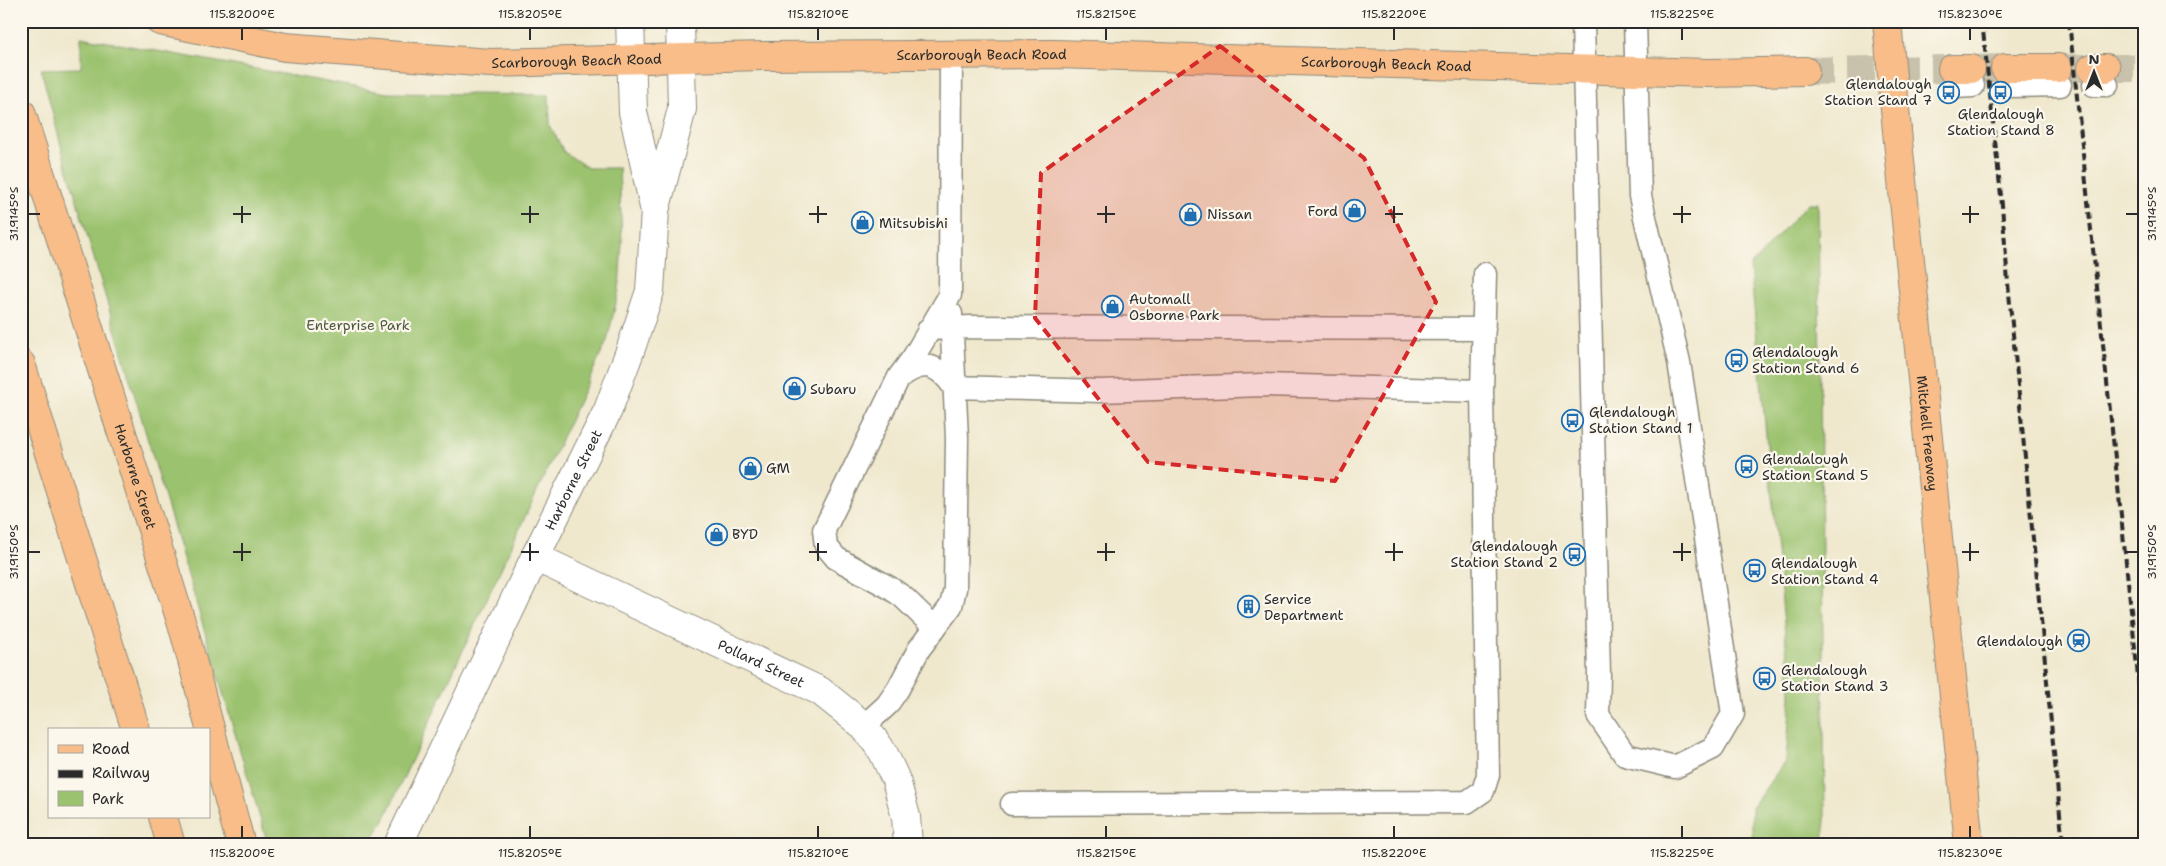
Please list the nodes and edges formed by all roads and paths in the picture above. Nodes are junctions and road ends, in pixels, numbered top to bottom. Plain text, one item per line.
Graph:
1 (160, 21) edge
2 (630, 21) edge
3 (680, 21) edge
4 (1583, 21) edge
5 (1635, 21) edge
6 (1887, 21) edge
7 (951, 55) junction
8 (681, 58) junction
9 (631, 60) junction
10 (1583, 70) junction
11 (1805, 70) tunnel mouth
12 (1636, 71) junction
13 (2006, 77) tunnel mouth
14 (2059, 77) tunnel mouth
15 (21, 112) edge
16 (655, 211) junction
17 (1485, 274) dead end
18 (940, 329) junction
19 (1484, 329) junction
20 (21, 364) edge
21 (899, 377) junction
22 (954, 387) junction
23 (1482, 391) junction
24 (535, 557) junction
25 (935, 628) junction
26 (864, 726) junction
27 (135, 728) edge
28 (210, 728) edge
29 (210, 728) edge
30 (1012, 804) dead end
31 (162, 818) edge
32 (171, 845) edge
33 (241, 845) edge
34 (398, 845) edge
35 (908, 845) edge
36 (1969, 845) edge

1 - 9 main road, Scarborough Beach Road
2 - 9 street, Harborne Street
3 - 8 street, Harborne Street
4 - 10 lane
5 - 12 lane
6 - 36 main road, Mitchell Freeway, bridge
7 - 8 main road, Scarborough Beach Road
7 - 10 main road, Scarborough Beach Road
7 - 18 lane
8 - 9 main road, Scarborough Beach Road
8 - 16 street, Harborne Street
9 - 16 street, Harborne Street
10 - 12 main road, Scarborough Beach Road
10 - 12 lane
11 - 12 main road, Scarborough Beach Road
13 - 14 main road
15 - 28 main road, Harborne Street
16 - 24 street, Harborne Street
17 - 19 lane
18 - 19 lane
18 - 21 lane
18 - 22 lane
19 - 23 lane
20 - 27 main road
21 - 22 lane
21 - 25 lane
22 - 23 lane
22 - 25 lane
23 - 30 lane
24 - 26 street, Pollard Street
24 - 34 street, Harborne Street
25 - 26 lane
26 - 35 street, Pollard Street
29 - 33 main road, Harborne Street
31 - 32 main road

